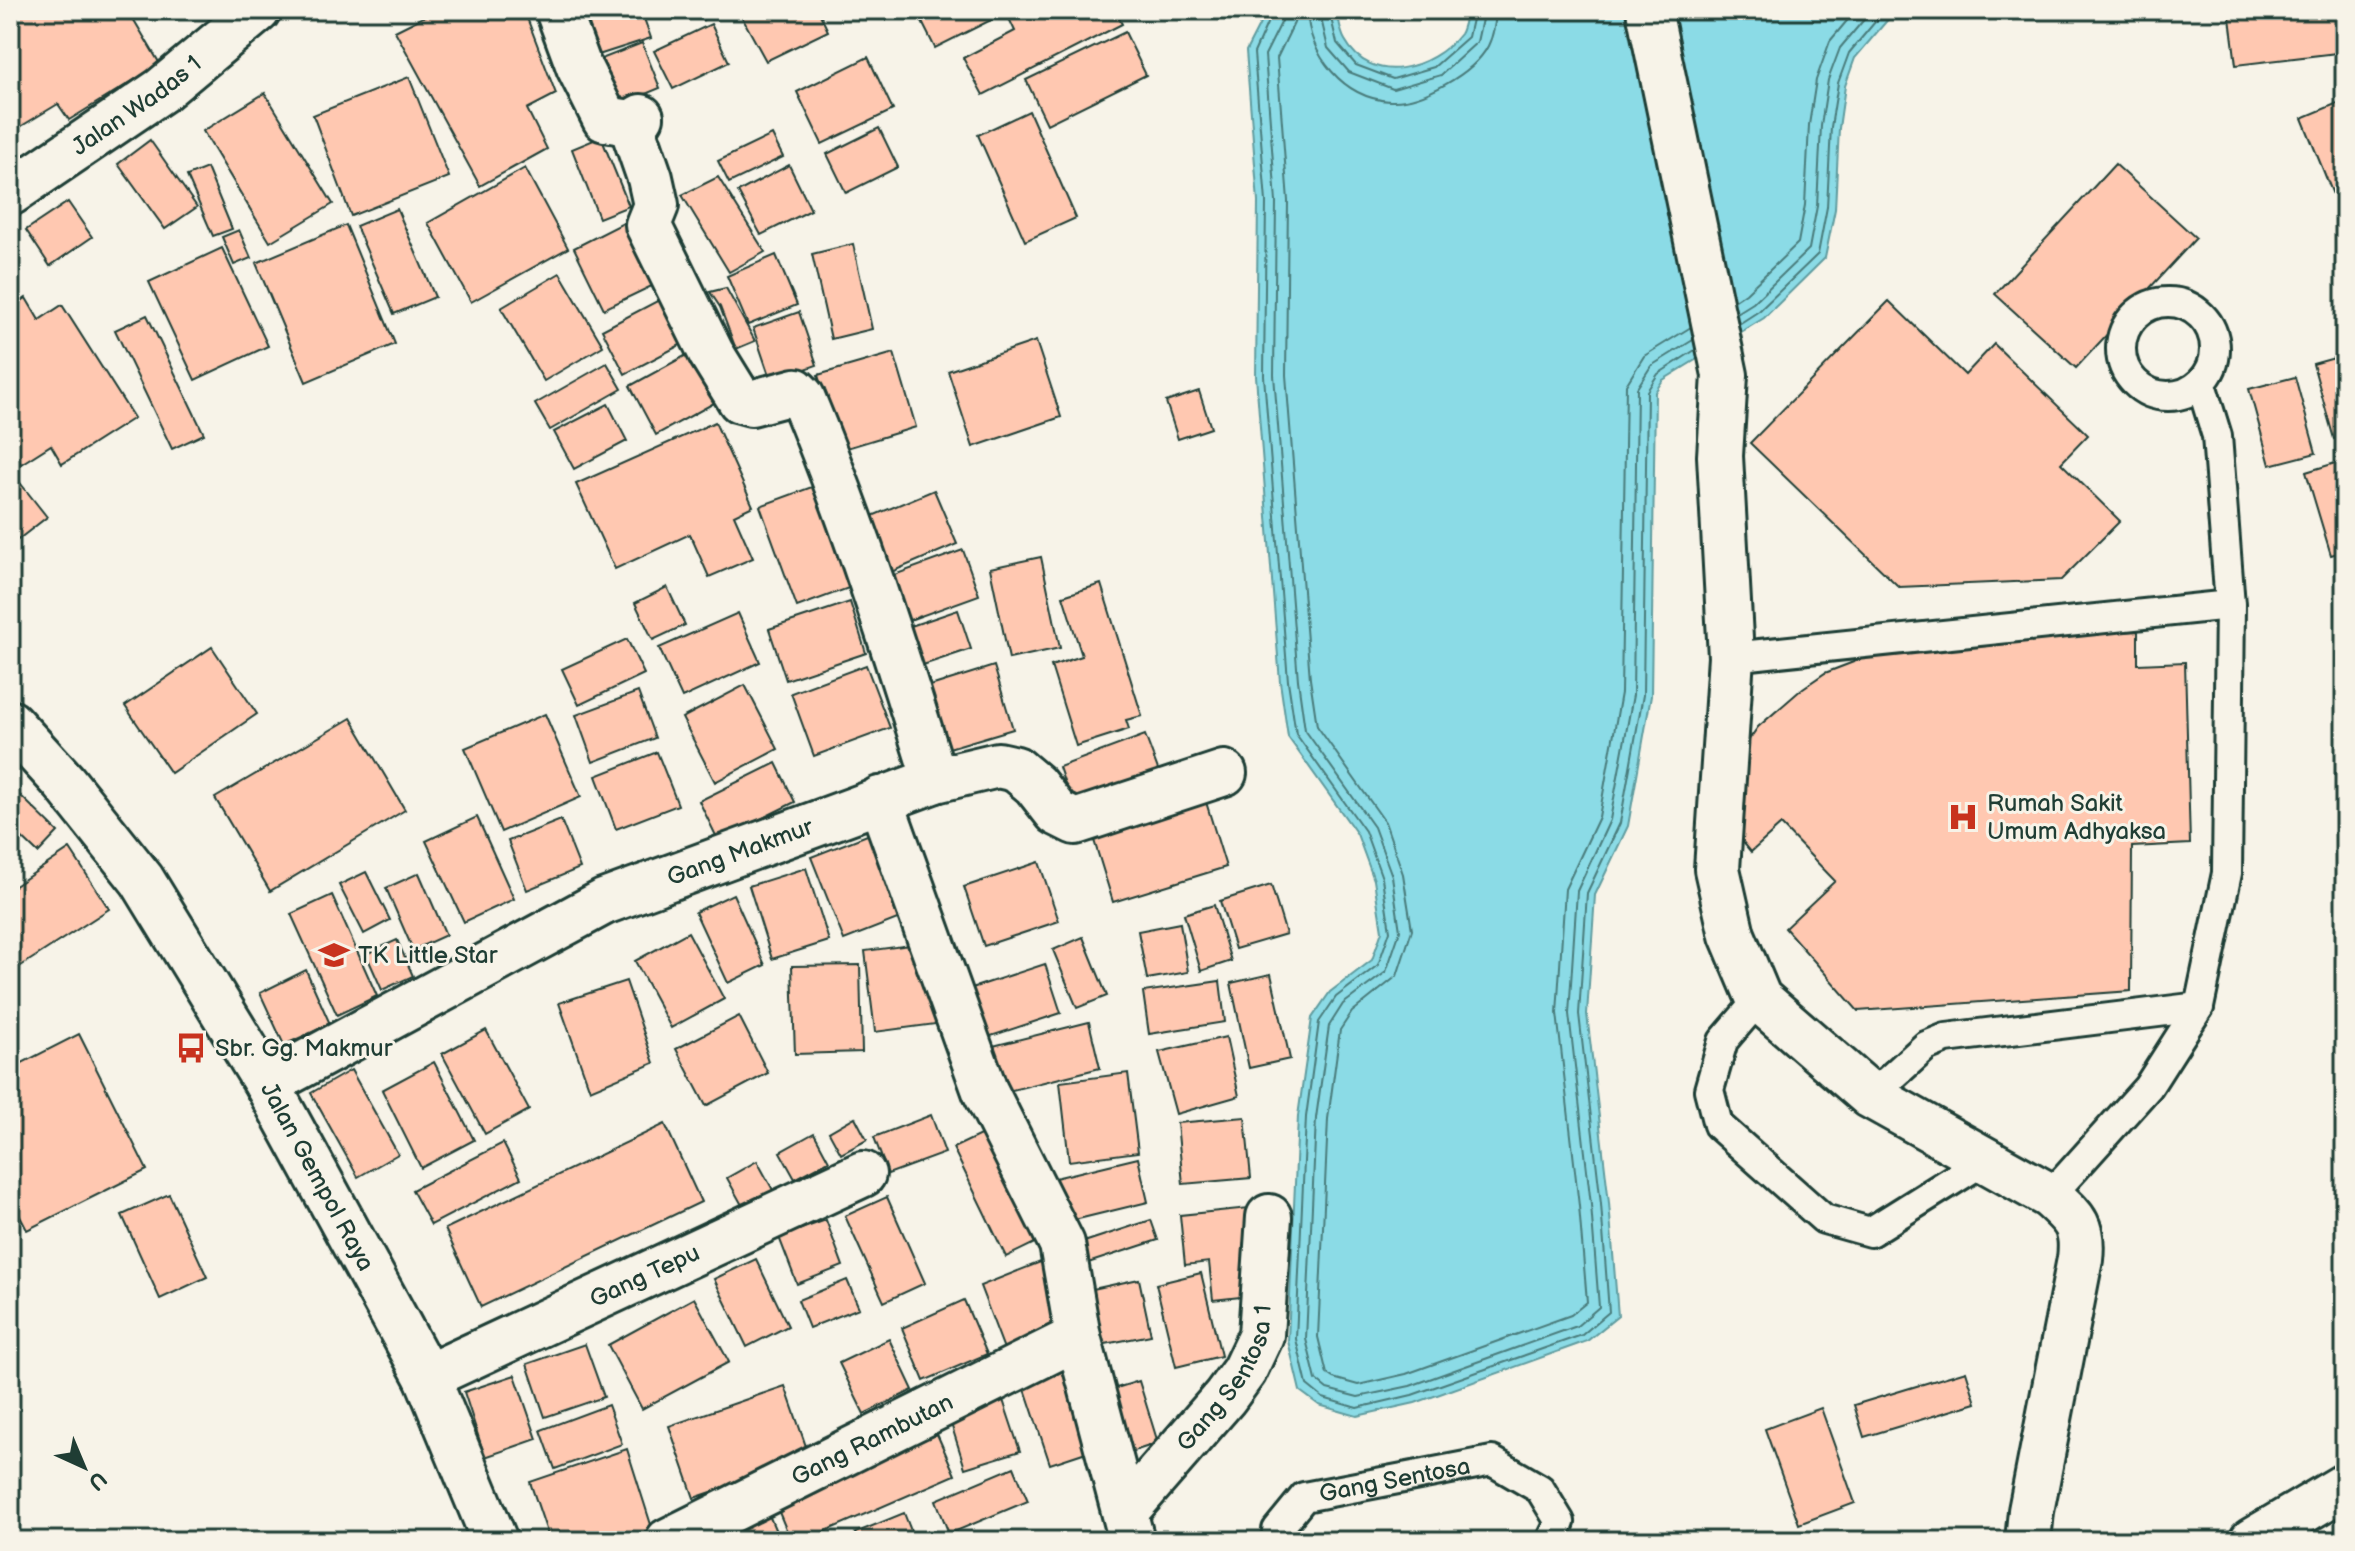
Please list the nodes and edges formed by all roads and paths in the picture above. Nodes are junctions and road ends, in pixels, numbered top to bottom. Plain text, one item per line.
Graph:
1 (258, 10) edge
2 (558, 10) edge
3 (1649, 10) edge
4 (10, 193) edge
5 (2201, 384) dead end
6 (2230, 605) junction
7 (1731, 657) junction
8 (16, 741) edge
9 (1224, 773) dead end
10 (935, 780) junction
11 (880, 799) junction
12 (1759, 999) junction
13 (2199, 1007) junction
14 (267, 1084) junction
15 (1871, 1096) junction
16 (1985, 1160) junction
17 (863, 1174) dead end
18 (2050, 1196) junction
19 (1269, 1217) dead end
20 (1078, 1337) junction
21 (427, 1377) junction
22 (2345, 1486) edge
23 (1128, 1527) edge
24 (495, 1541) edge
25 (668, 1541) edge
26 (1277, 1541) edge
27 (1551, 1541) edge
28 (2028, 1541) edge
29 (2252, 1541) edge

1 - 4 street, Jalan Wadas 1
2 - 10 street
3 - 7 street
5 - 6 lane
6 - 7 lane
6 - 13 lane
7 - 12 street
8 - 14 street, Jalan Gempol Raya
9 - 10 street, Gang Makmur
10 - 11 street, Gang Makmur
11 - 14 street, Gang Makmur
11 - 20 street
12 - 15 street
12 - 16 lane
13 - 15 lane
13 - 18 lane
14 - 21 street, Jalan Gempol Raya
15 - 16 street
16 - 18 street
17 - 21 street, Gang Tepu
18 - 28 street
19 - 23 street, Gang Sentosa 1
20 - 23 street
20 - 25 street, Gang Rambutan
21 - 24 street, Jalan Gempol Raya
22 - 29 street
26 - 27 lane, Gang Sentosa

